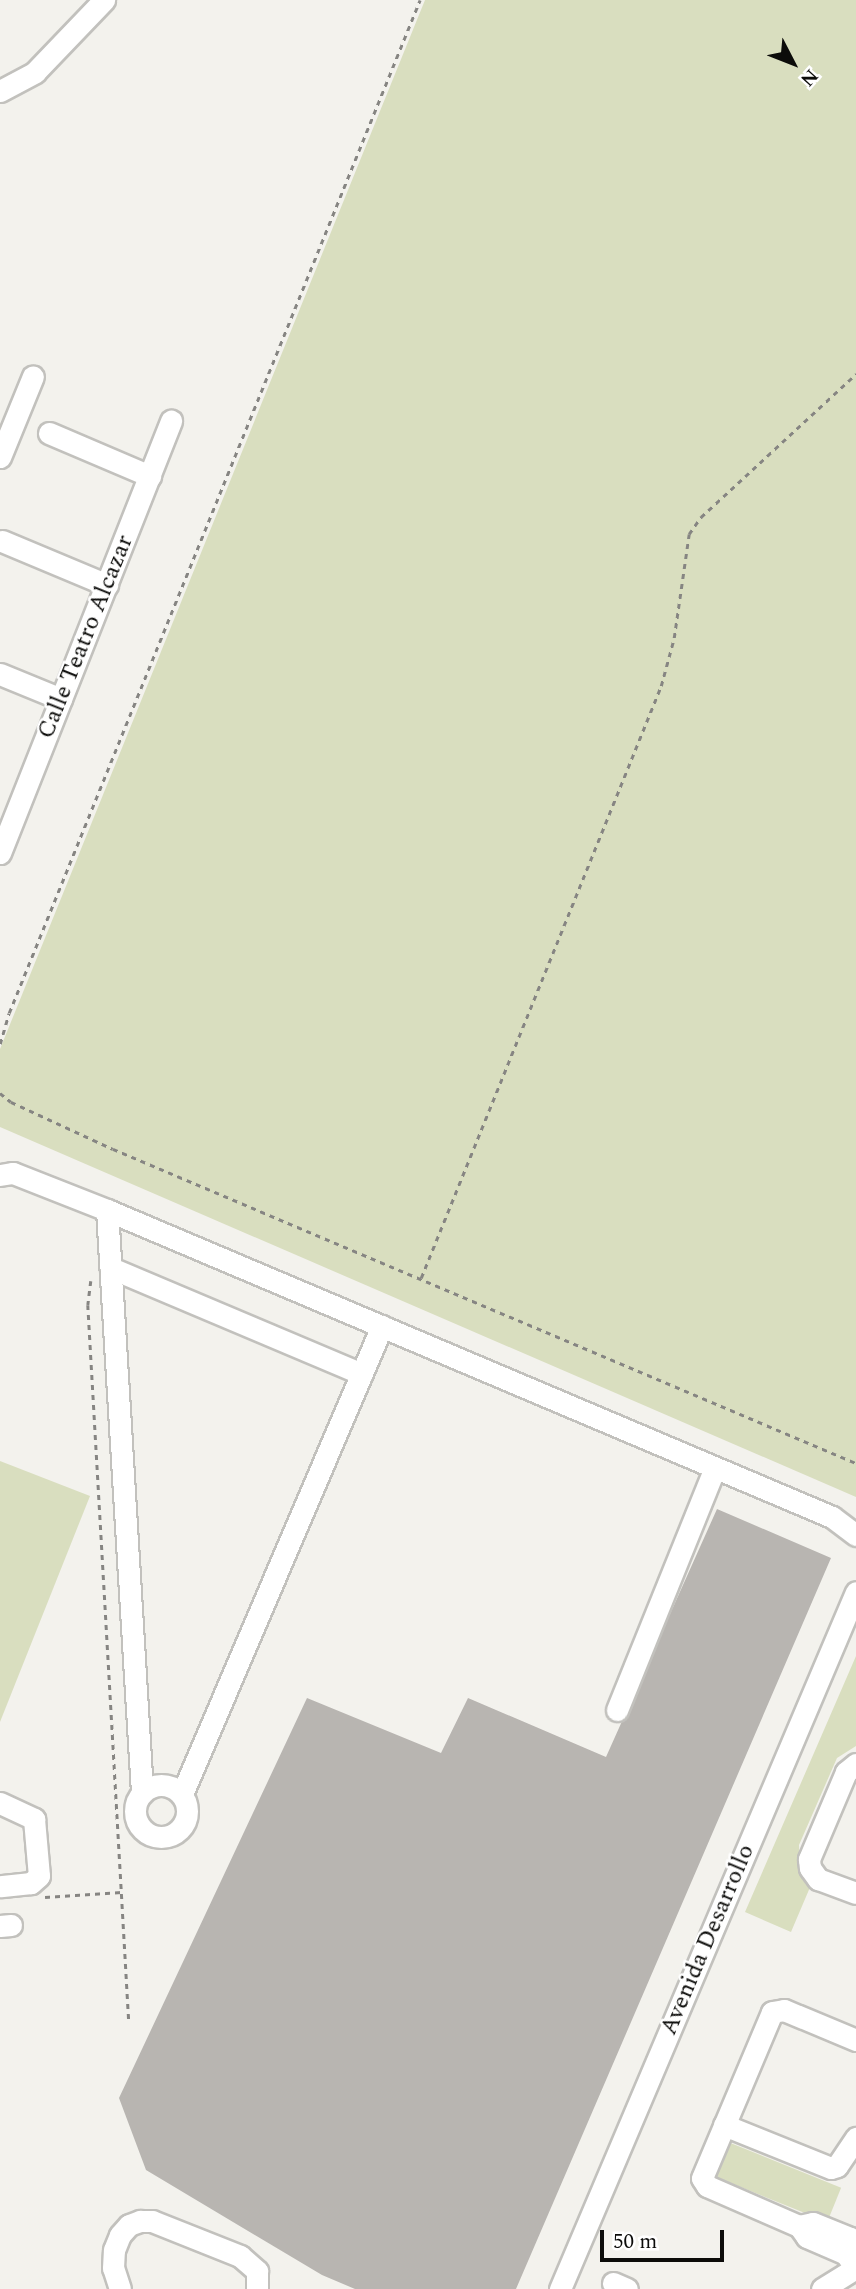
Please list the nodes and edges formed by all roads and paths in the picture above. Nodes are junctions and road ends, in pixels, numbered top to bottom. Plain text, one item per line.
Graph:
1 (104, 0) edge
2 (420, 0) edge
3 (0, 92) edge
4 (856, 374) edge
5 (33, 376) dead end
6 (171, 421) dead end
7 (49, 433) dead end
8 (0, 457) edge
9 (150, 475) junction
10 (2, 541) edge
11 (107, 585) junction
12 (0, 674) edge
13 (61, 699) junction
14 (8, 809) edge
15 (0, 853) edge
16 (0, 1044) edge
17 (0, 1093) edge
18 (0, 1175) edge
19 (107, 1210) junction
20 (111, 1268) junction
21 (421, 1278) junction
22 (382, 1326) junction
23 (362, 1374) junction
24 (856, 1463) edge
25 (715, 1468) junction
26 (856, 1535) edge
27 (856, 1592) edge
28 (617, 1710) dead end
29 (856, 1764) edge
30 (142, 1793) junction
31 (182, 1794) junction
32 (0, 1803) edge
33 (0, 1885) edge
34 (122, 1892) junction
35 (856, 1894) edge
36 (41, 1897) dead end
37 (129, 2022) dead end
38 (856, 2040) edge
39 (724, 2124) junction
40 (856, 2138) edge
41 (799, 2226) junction
42 (856, 2243) edge
43 (856, 2268) edge
44 (117, 2288) edge
45 (257, 2289) edge
46 (560, 2289) edge
47 (822, 2289) edge

1 - 3 street
2 - 16 path
4 - 21 path
5 - 8 street
6 - 9 street, Calle Teatro Alcazar
7 - 9 street
9 - 11 street, Calle Teatro Alcazar
10 - 11 street
11 - 13 street, Calle Teatro Alcazar
12 - 13 street
13 - 14 street, Calle Teatro Alcazar
14 - 15 street, Calle Teatro Alcazar
17 - 21 path
18 - 19 street
19 - 20 street
19 - 22 street
20 - 23 street
20 - 30 street
20 - 34 path
21 - 24 path
22 - 23 street
22 - 25 street
23 - 31 street
25 - 26 street
25 - 28 street
27 - 46 street, Avenida Desarrollo
29 - 35 street
30 - 31 street
30 - 31 street
32 - 33 street
34 - 36 path
34 - 37 path
38 - 39 street
39 - 40 street
39 - 41 street
41 - 42 street
41 - 43 street
43 - 47 street
44 - 45 street

